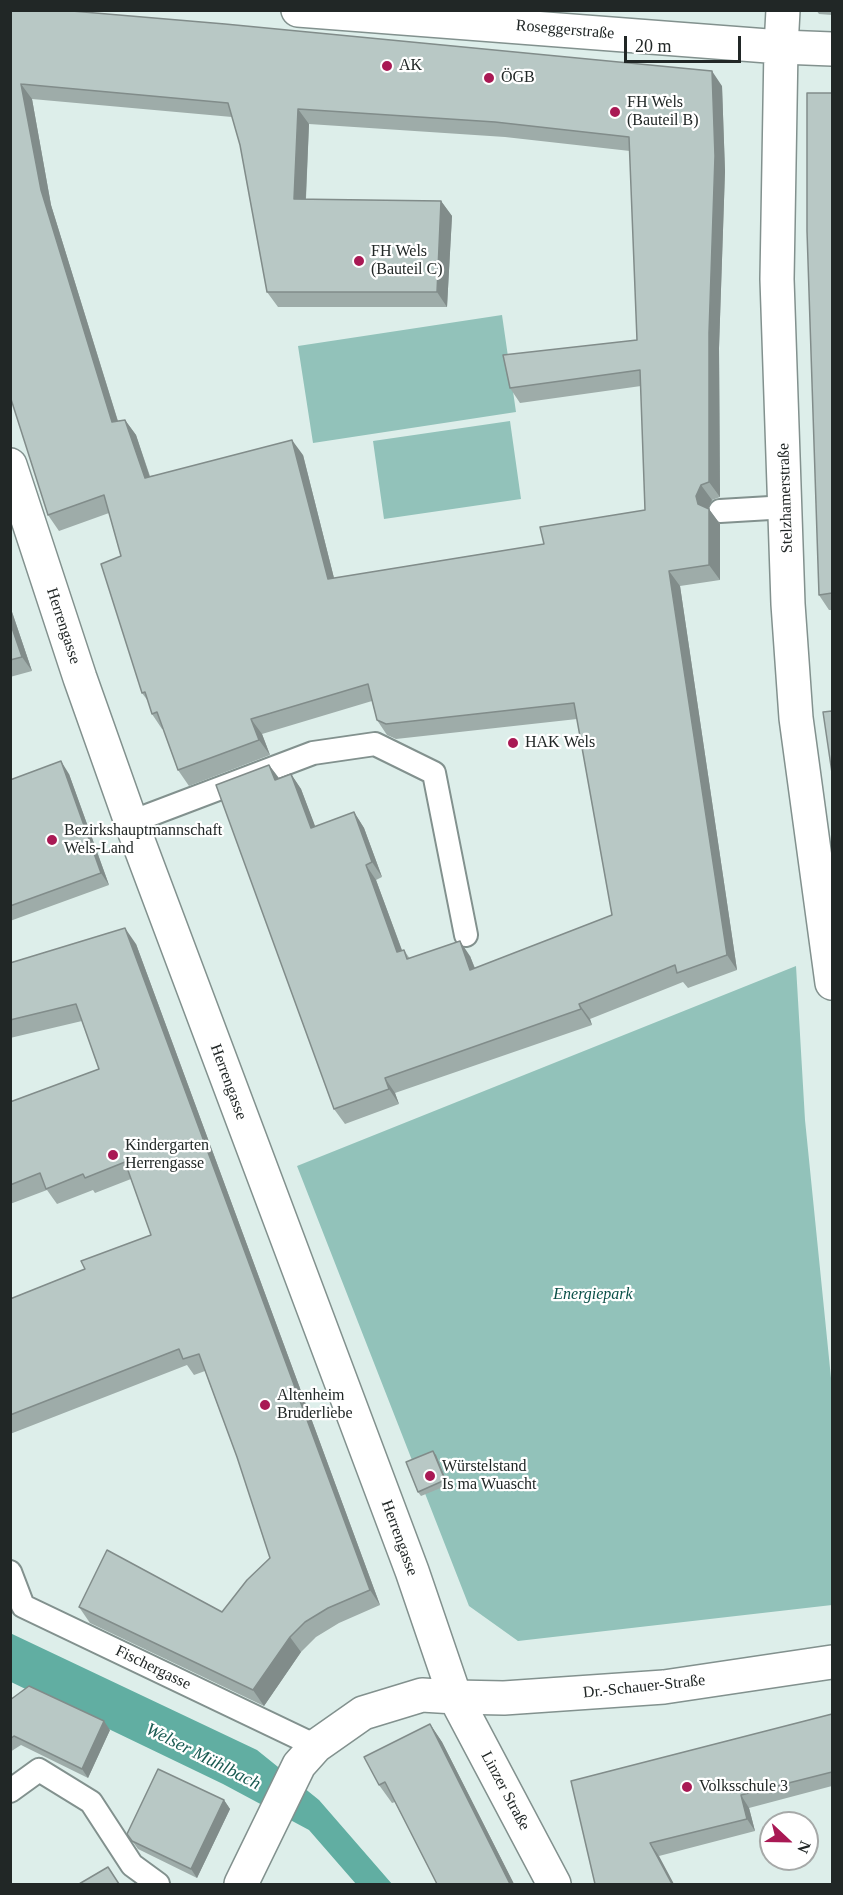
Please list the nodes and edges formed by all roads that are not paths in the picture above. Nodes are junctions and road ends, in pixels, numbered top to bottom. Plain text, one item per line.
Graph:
1 (297, 10) edge
2 (783, 10) edge
3 (781, 47) junction
4 (832, 50) edge
5 (10, 465) edge
6 (787, 507) junction
7 (720, 511) dead end
8 (131, 822) junction
9 (466, 935) dead end
10 (831, 967) edge
11 (10, 1572) edge
12 (832, 1662) edge
13 (455, 1697) junction
14 (307, 1755) junction
15 (10, 1791) edge
16 (158, 1884) edge
17 (241, 1884) edge
18 (554, 1884) edge

1 - 3 street, Roseggerstraße
2 - 3 street, Stelzhamerstraße
3 - 4 street, Roseggerstraße
3 - 6 street, Stelzhamerstraße
5 - 8 street, Herrengasse
6 - 7 lane
6 - 10 street, Stelzhamerstraße
8 - 9 lane
8 - 13 street, Herrengasse
11 - 14 lane, Fischergasse
12 - 13 street, Dr.-Schauer-Straße
13 - 14 street, Dr.-Schauer-Straße
13 - 18 street, Linzer Straße
14 - 17 street
15 - 16 lane

